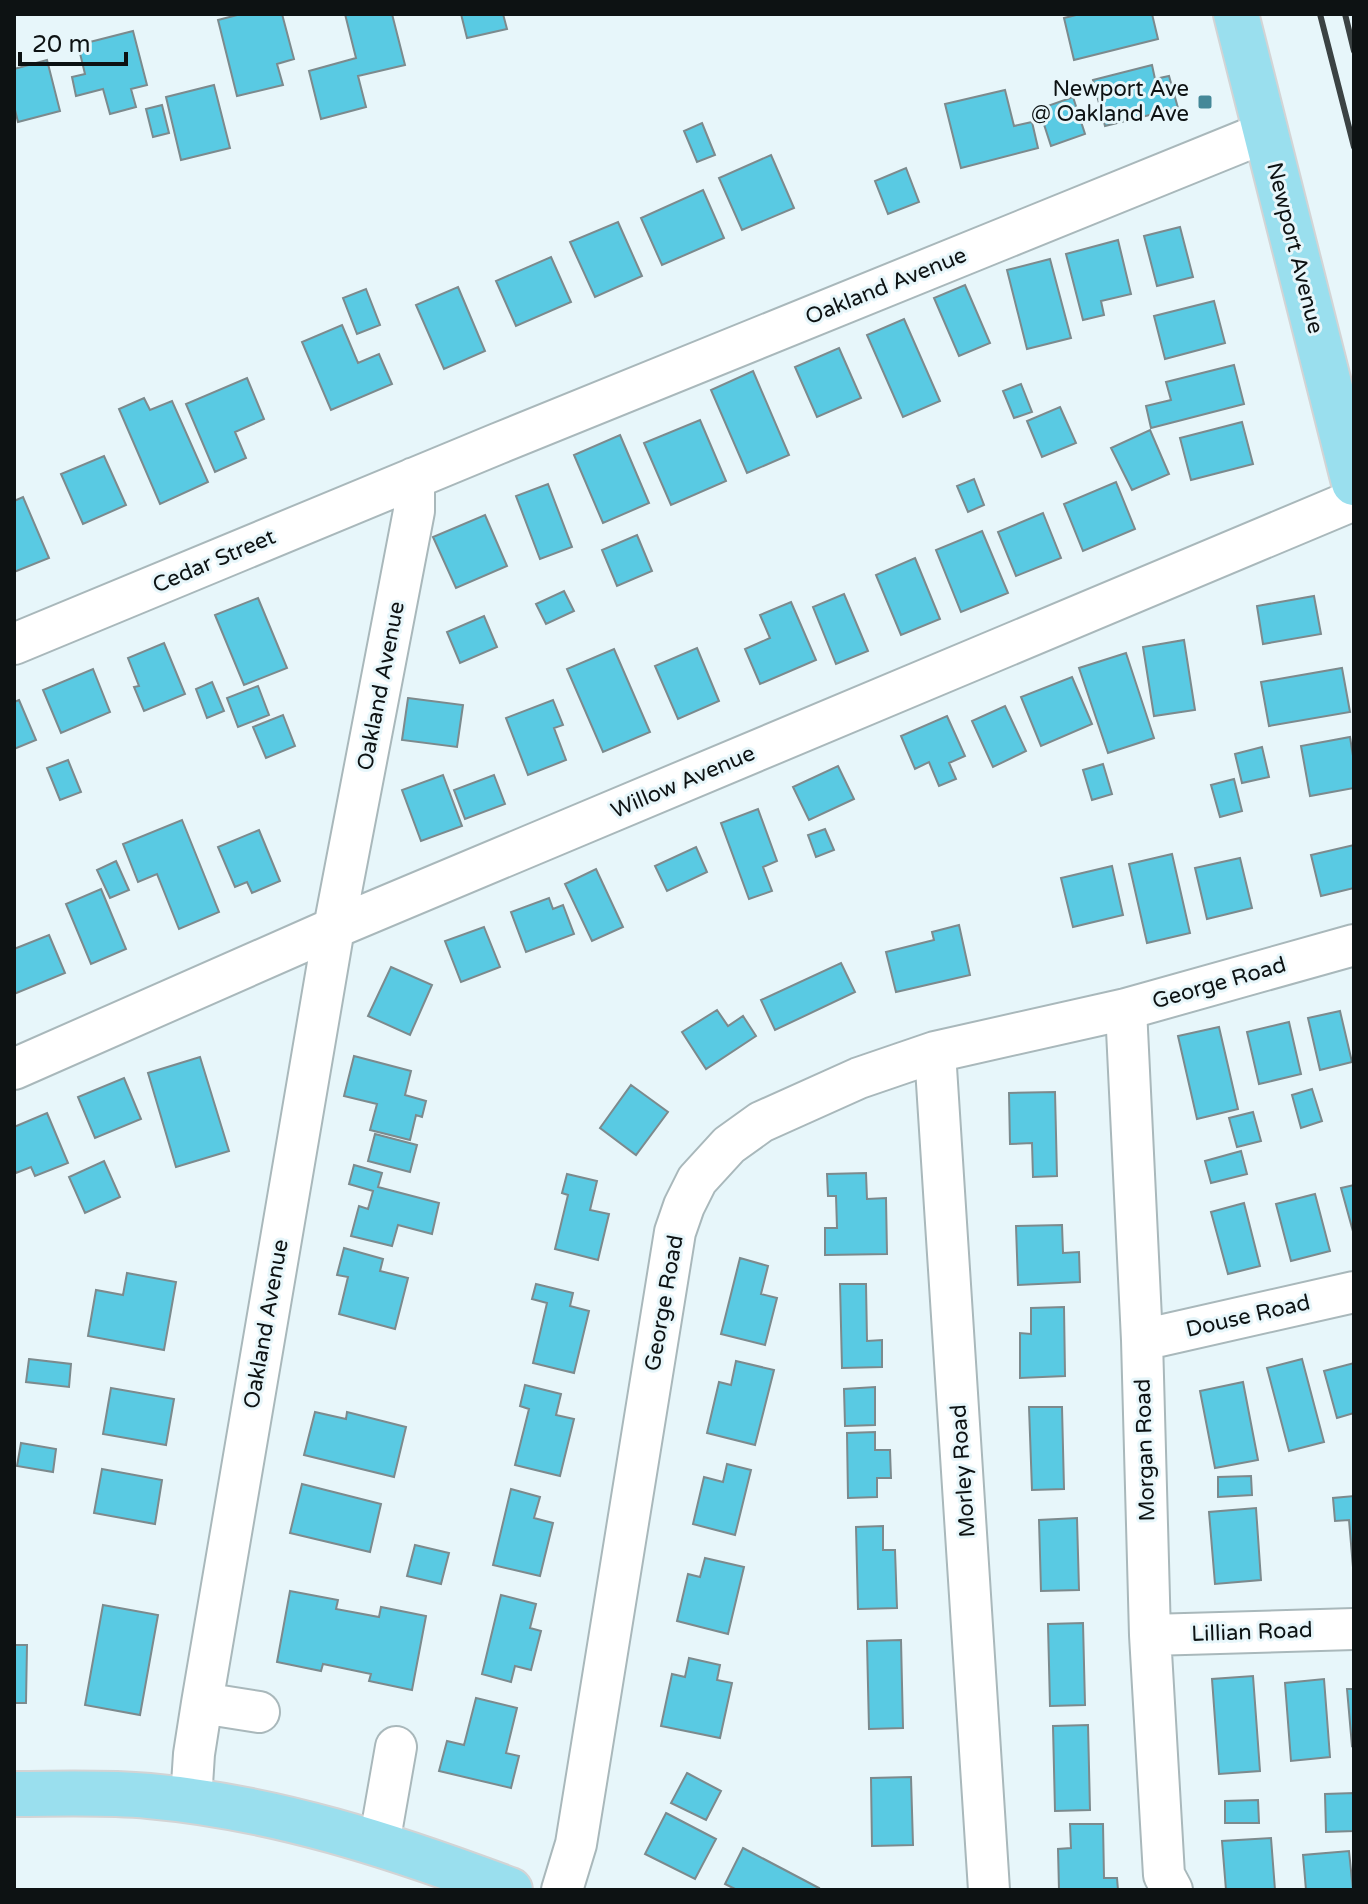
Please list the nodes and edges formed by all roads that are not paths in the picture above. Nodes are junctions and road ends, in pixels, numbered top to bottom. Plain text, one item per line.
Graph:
1 (1236, 14) edge
2 (1266, 132) junction
3 (414, 478) junction
4 (1354, 483) edge
5 (1354, 500) edge
6 (14, 644) edge
7 (334, 928) junction
8 (1354, 945) edge
9 (1126, 1009) junction
10 (935, 1052) junction
11 (14, 1069) edge
12 (1354, 1292) edge
13 (1142, 1340) junction
14 (1354, 1629) edge
15 (1150, 1635) junction
16 (202, 1703) junction
17 (259, 1712) dead end
18 (396, 1747) dead end
19 (14, 1794) edge
20 (191, 1800) junction
21 (379, 1844) junction
22 (510, 1890) edge
23 (562, 1890) edge
24 (989, 1890) edge
25 (1172, 1890) edge

1 - 2 main road, Newport Avenue
2 - 3 street, Oakland Avenue
2 - 4 main road, Newport Avenue
3 - 6 street, Cedar Street
3 - 7 street, Oakland Avenue
5 - 7 street, Willow Avenue
7 - 11 street, Willow Avenue
7 - 16 street, Oakland Avenue
8 - 9 street, George Road
9 - 10 street, George Road
9 - 13 street, Morgan Road
10 - 23 street, George Road
10 - 24 street, Morley Road
12 - 13 street, Douse Road
13 - 15 street, Morgan Road
14 - 15 street, Lillian Road
15 - 25 street, Morgan Road
16 - 17 street
16 - 20 street, Oakland Avenue
18 - 21 street
19 - 20 main road
20 - 21 main road
21 - 22 main road

